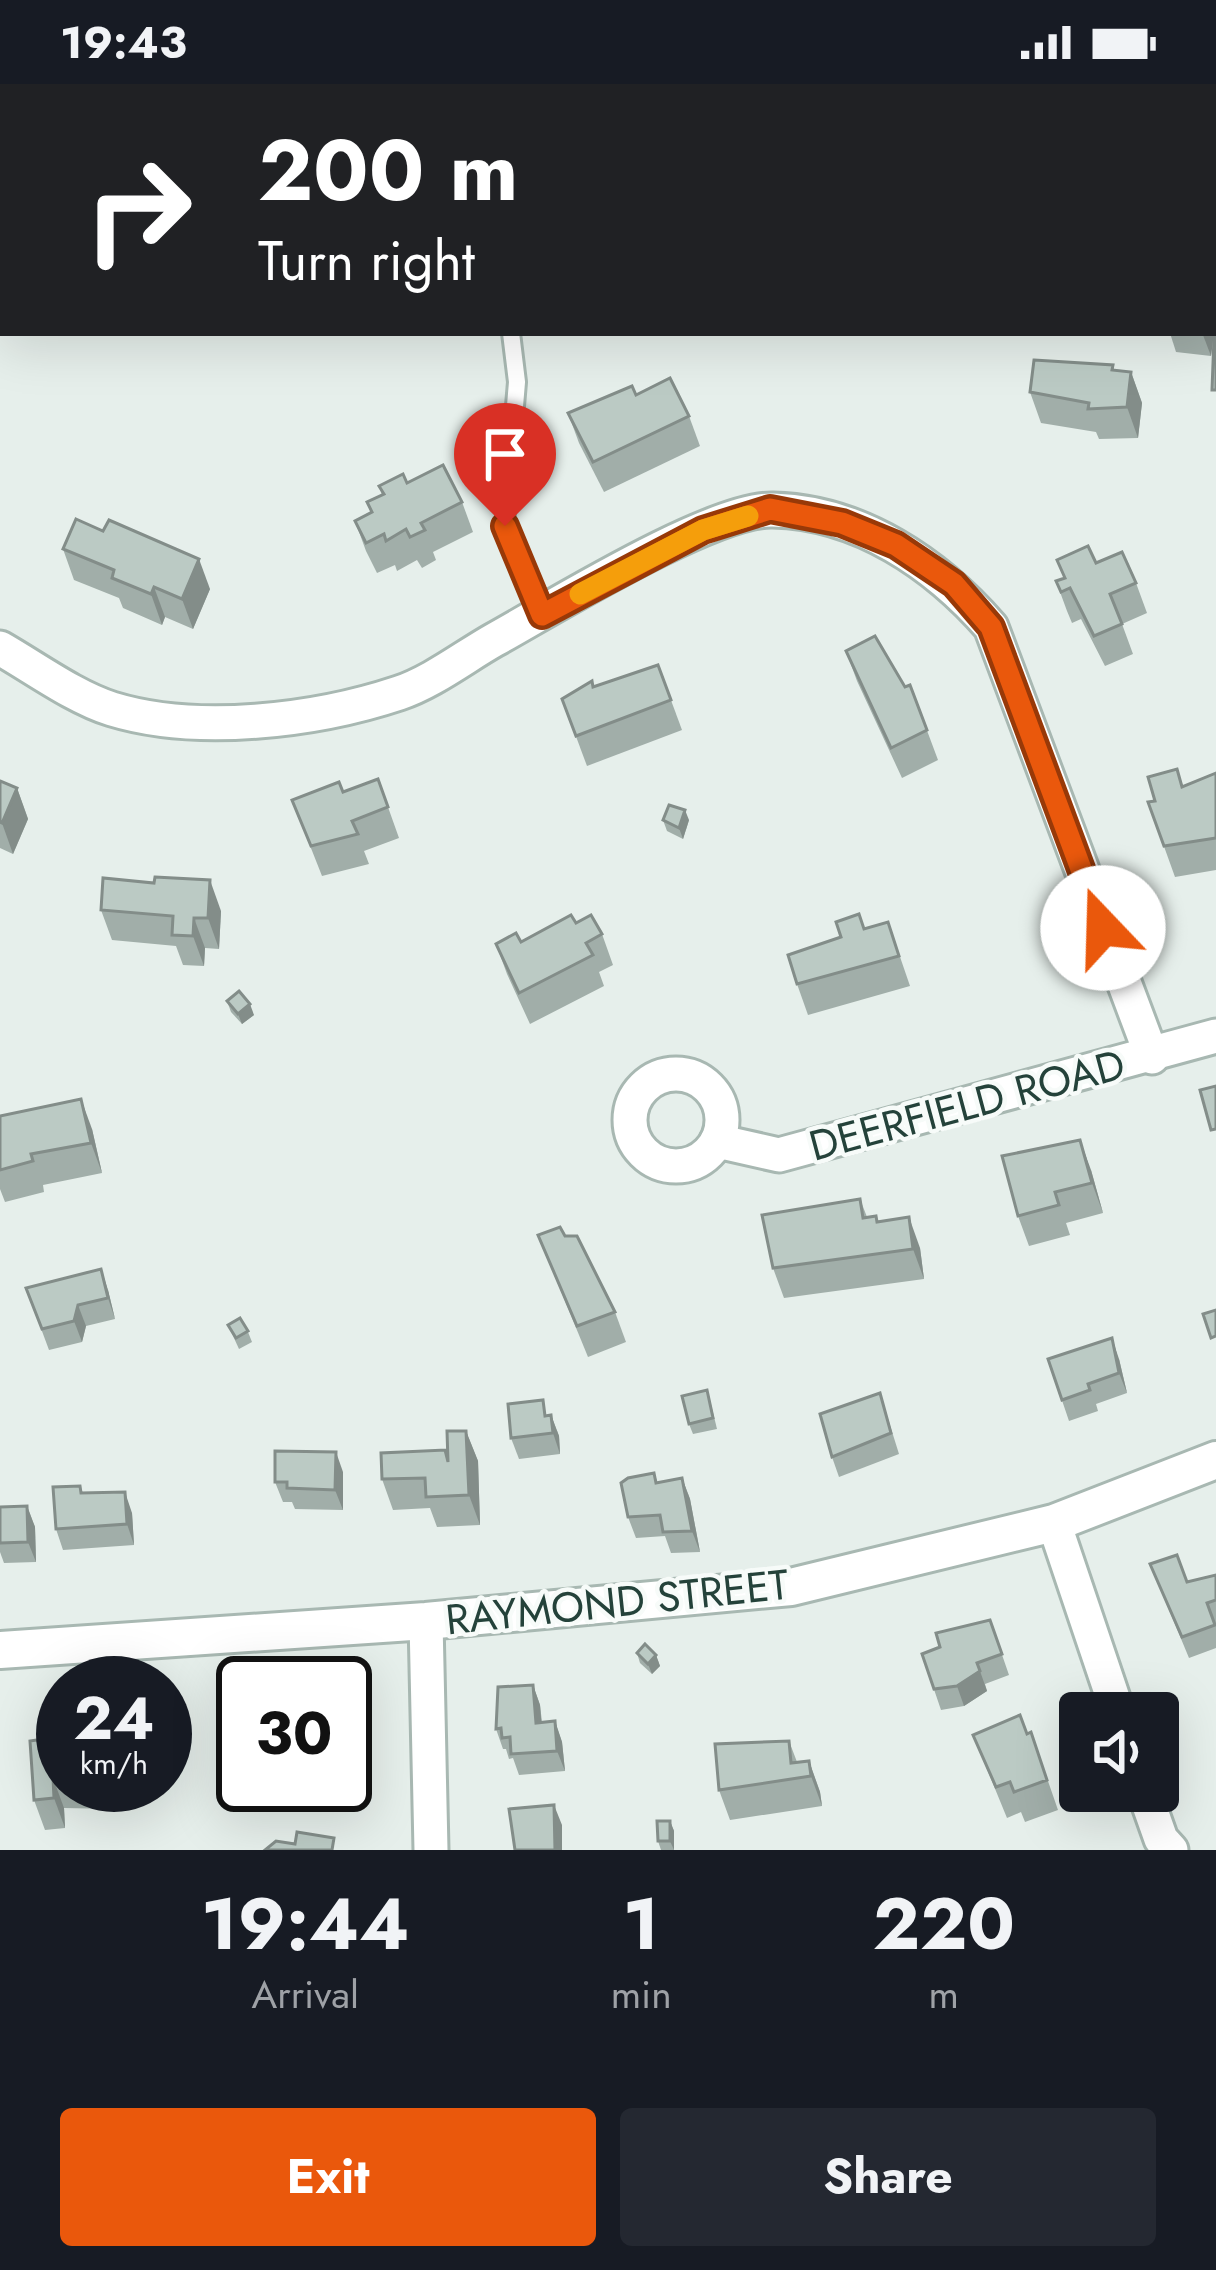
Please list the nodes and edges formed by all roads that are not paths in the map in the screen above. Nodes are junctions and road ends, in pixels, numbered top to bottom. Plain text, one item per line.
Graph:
1 (511, 336) edge
2 (542, 615) junction
3 (0, 649) edge
4 (1216, 1036) edge
5 (1151, 1057) junction
6 (717, 1141) dead end
7 (1216, 1460) edge
8 (1054, 1523) junction
9 (426, 1621) junction
10 (0, 1650) edge
11 (1111, 1692) edge
12 (1151, 1812) edge
13 (430, 1850) edge
14 (1171, 1850) edge

1 - 2 lane
2 - 3 street
2 - 5 street
4 - 5 street, DEERFIELD ROAD
5 - 6 street, DEERFIELD ROAD
7 - 8 street, RAYMOND STREET
8 - 9 street, RAYMOND STREET
8 - 11 street
9 - 10 street, RAYMOND STREET
9 - 13 street
12 - 14 street

